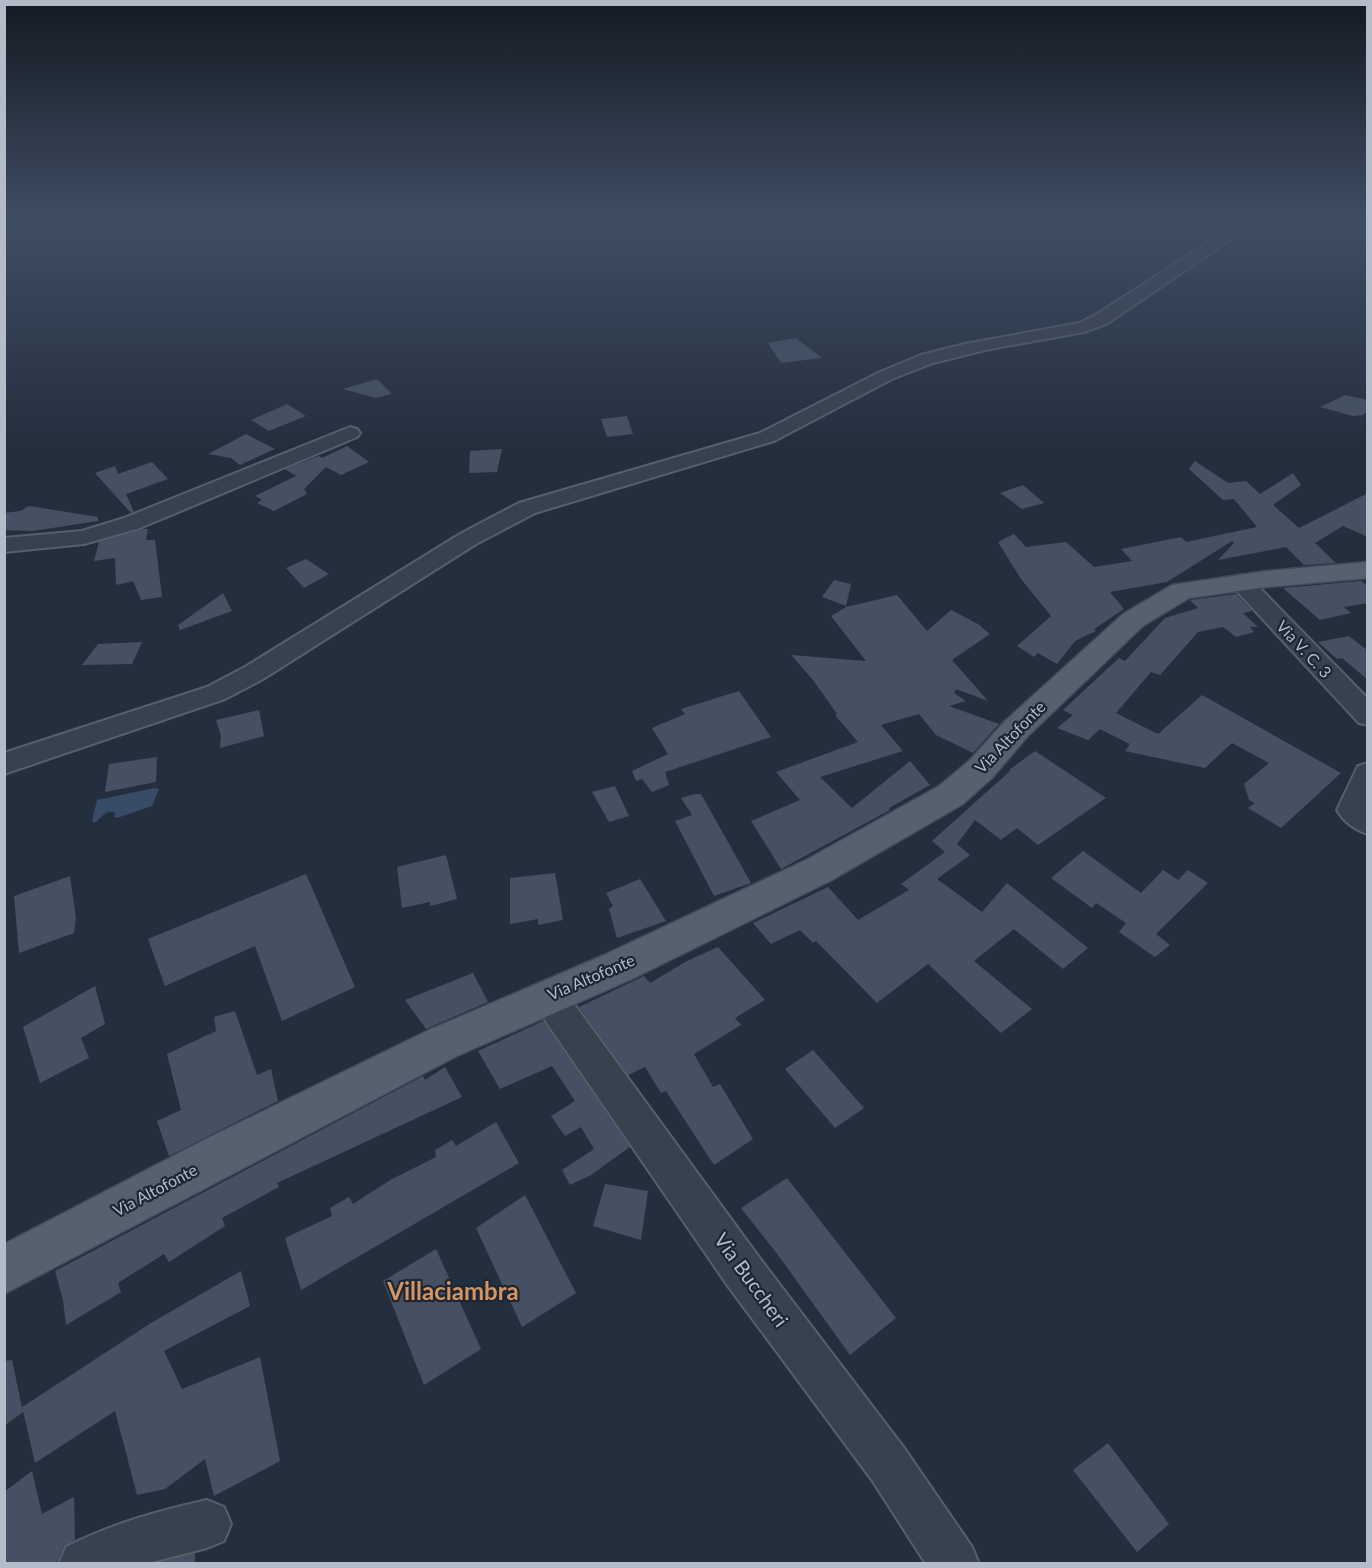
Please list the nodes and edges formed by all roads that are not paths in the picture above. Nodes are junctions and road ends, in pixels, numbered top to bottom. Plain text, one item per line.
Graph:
1 (1135, 297) edge
2 (350, 433) dead end
3 (4, 545) edge
4 (1368, 570) edge
5 (1241, 582) junction
6 (1368, 716) edge
7 (4, 764) edge
8 (1368, 773) edge
9 (1368, 823) edge
10 (548, 996) junction
11 (4, 1270) edge
12 (207, 1524) dead end
13 (83, 1563) edge
14 (955, 1563) edge

1 - 7 street
2 - 3 street
4 - 5 main road, Via Altofonte
5 - 6 street, Via V. C. 3
5 - 10 main road, Via Altofonte
8 - 9 street
10 - 11 main road, Via Altofonte
10 - 14 street, Via Buccheri
12 - 13 street

